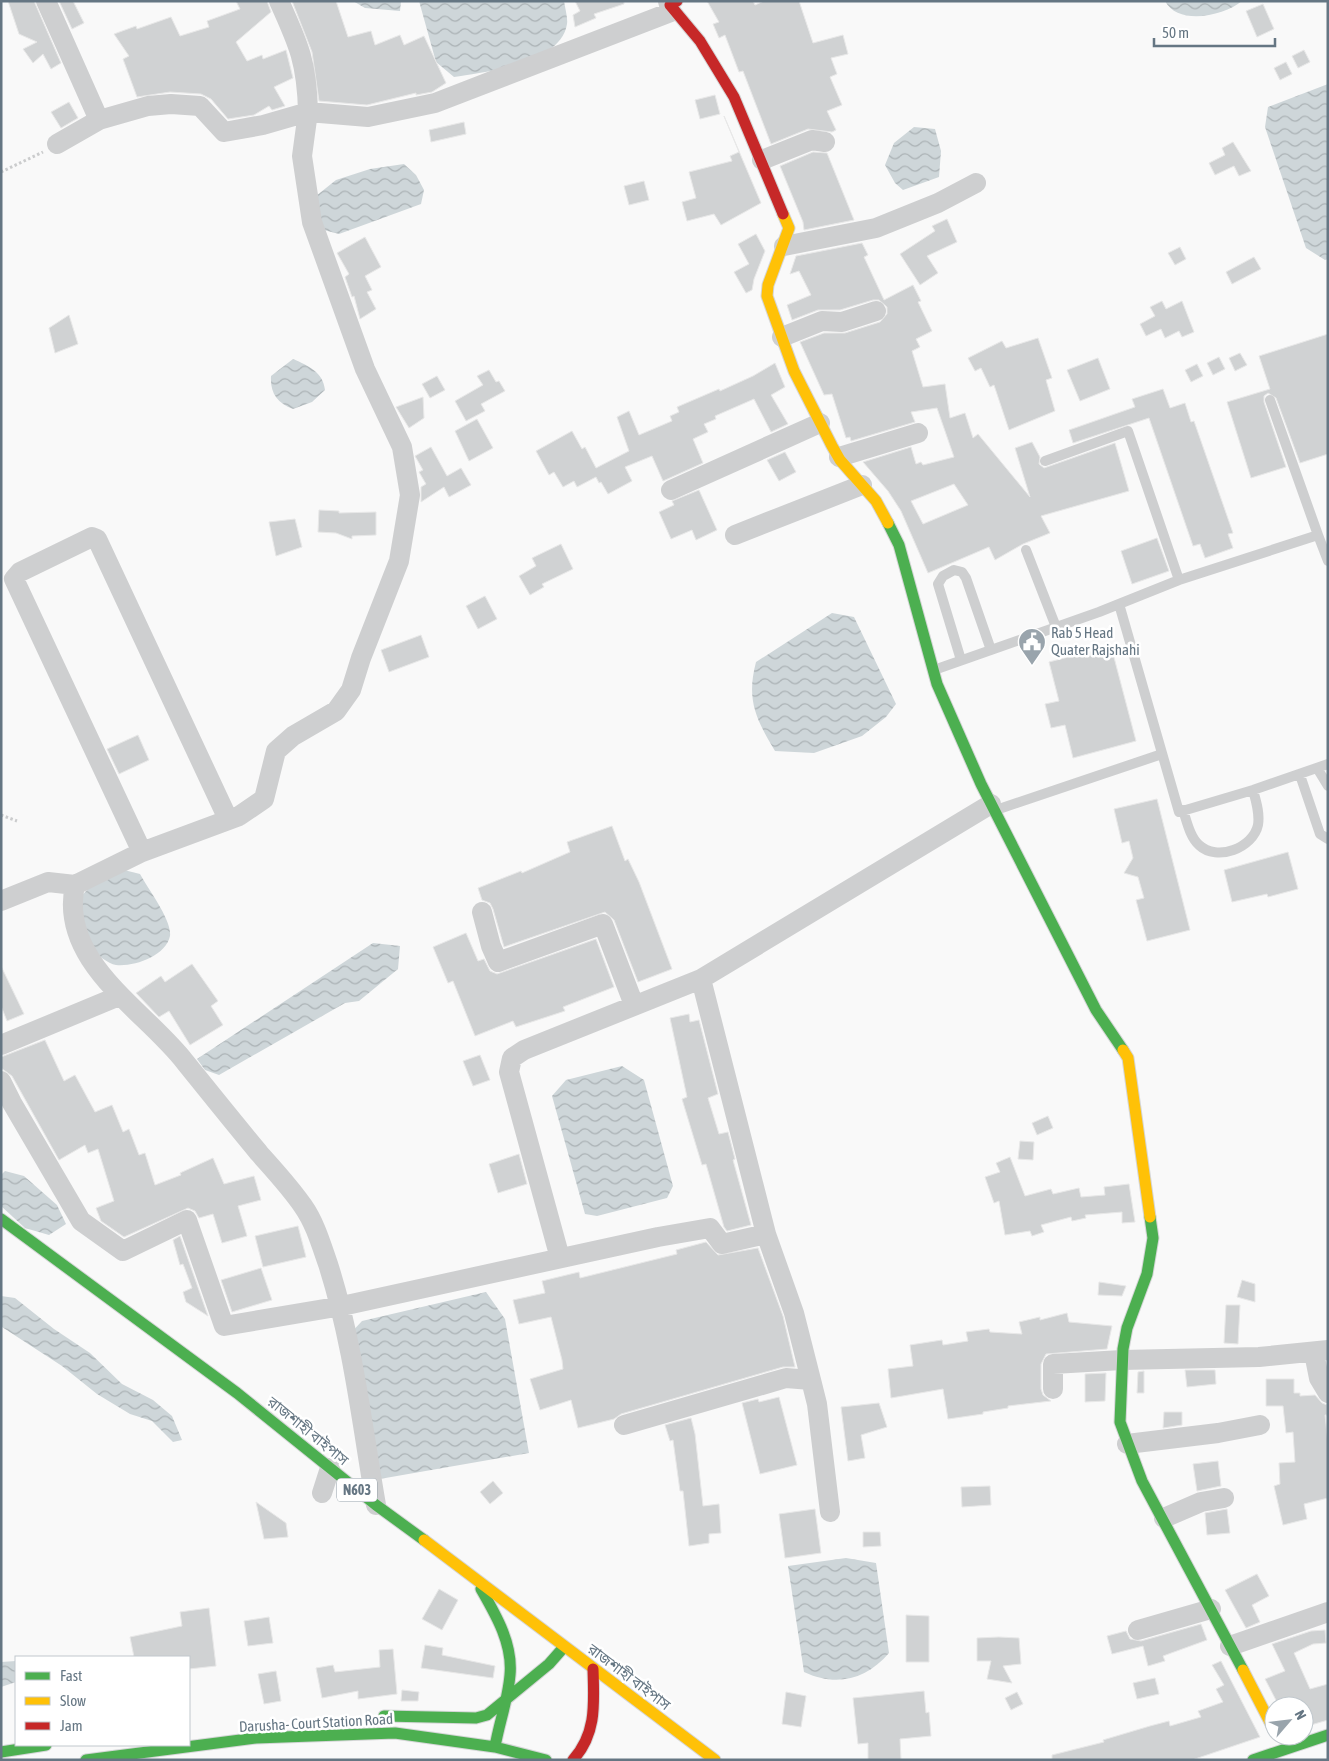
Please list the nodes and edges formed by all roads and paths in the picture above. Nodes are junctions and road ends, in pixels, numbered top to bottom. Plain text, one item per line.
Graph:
1 (46, 1) edge
2 (280, 1) edge
3 (672, 3) edge
4 (308, 112) junction
5 (99, 120) junction
6 (825, 142) dead end
7 (58, 144) joint
8 (762, 160) junction
9 (1, 172) edge
10 (976, 183) dead end
11 (784, 246) junction
12 (876, 311) dead end
13 (782, 337) junction
14 (1270, 400) dead end
15 (820, 423) junction
16 (918, 433) dead end
17 (839, 457) junction
18 (1045, 461) dead end
19 (862, 486) junction
20 (671, 490) dead end
21 (735, 535) dead end
22 (1318, 535) junction
23 (1026, 550) dead end
24 (1328, 561) edge
25 (1179, 580) junction
26 (1119, 604) junction
27 (1056, 627) junction
28 (991, 650) junction
29 (961, 660) junction
30 (934, 670) junction
31 (1162, 754) junction
32 (1328, 764) edge
33 (1317, 768) junction
34 (1300, 774) junction
35 (1328, 786) edge
36 (1253, 790) junction
37 (993, 807) junction
38 (1183, 810) junction
39 (1, 815) edge
40 (228, 819) junction
41 (17, 821) dead end
42 (1328, 839) edge
43 (142, 852) junction
44 (75, 885) junction
45 (1, 901) edge
46 (482, 912) dead end
47 (701, 979) junction
48 (119, 996) junction
49 (634, 1006) junction
50 (1, 1045) edge
51 (1, 1081) edge
52 (1, 1219) edge
53 (766, 1234) junction
54 (560, 1258) junction
55 (342, 1306) junction
56 (1321, 1352) edge
57 (1122, 1360) junction
58 (811, 1380) junction
59 (1053, 1389) dead end
60 (1328, 1393) edge
61 (624, 1425) dead end
62 (1260, 1425) dead end
63 (1127, 1444) junction
64 (330, 1468) junction
65 (322, 1492) dead end
66 (1224, 1498) dead end
67 (376, 1505) junction
68 (830, 1512) dead end
69 (1164, 1518) junction
70 (473, 1576) junction
71 (1211, 1608) junction
72 (1328, 1612) edge
73 (1138, 1630) dead end
74 (1230, 1646) junction
75 (564, 1648) junction
76 (594, 1669) junction
77 (504, 1702) junction
78 (1264, 1711) edge
79 (370, 1717) dead end
80 (1328, 1735) edge
81 (1314, 1737) edge
82 (40, 1746) edge
83 (1276, 1746) edge
84 (495, 1747) junction
85 (1, 1752) edge
86 (86, 1760) edge
87 (546, 1760) edge
88 (572, 1760) edge
89 (715, 1760) edge
90 (1253, 1760) edge

1 - 5 street
2 - 4 street
3 - 4 street
3 - 8 main road
4 - 5 street
4 - 40 street
5 - 7 street
6 - 8 street
7 - 9 path
8 - 11 main road
10 - 11 street
11 - 13 main road
12 - 13 street
13 - 15 main road
14 - 22 lane
15 - 17 main road
15 - 20 street
16 - 17 street
17 - 19 main road
18 - 25 lane
19 - 21 street
19 - 30 main road
22 - 24 lane
22 - 25 lane
23 - 27 lane
25 - 26 lane
26 - 27 lane
26 - 31 lane
27 - 28 lane
28 - 29 lane
28 - 29 lane
29 - 30 lane
30 - 37 main road
31 - 37 lane
31 - 38 lane
32 - 33 lane
33 - 34 lane
33 - 35 lane
34 - 36 lane
34 - 42 lane
36 - 38 lane
36 - 38 lane
37 - 47 street
37 - 57 main road
39 - 41 path
40 - 43 street
40 - 43 street
43 - 44 street
44 - 45 street
44 - 48 street
46 - 49 street
47 - 49 street
47 - 53 street
48 - 50 street
48 - 55 street
49 - 54 street
51 - 55 street
52 - 64 main road, রাজশাহী বাইপাস / N603
53 - 54 street
53 - 58 street
54 - 55 street
55 - 67 street
56 - 57 street
56 - 60 street
57 - 59 street
57 - 63 main road
58 - 61 street
58 - 68 street
62 - 63 street
63 - 69 main road
64 - 65 street
64 - 67 main road, রাজশাহী বাইপাস / N603
66 - 69 street
67 - 70 main road, রাজশাহী বাইপাস / N603
69 - 71 main road
70 - 75 main road, রাজশাহী বাইপাস / N603
70 - 77 main road
71 - 73 street
71 - 74 main road
72 - 74 street
74 - 78 main road
75 - 76 main road, রাজশাহী বাইপাস / N603
75 - 77 main road, Darusha- Court Station Road
76 - 88 main road
76 - 89 main road, রাজশাহী বাইপাস / N603
77 - 79 main road, Darusha- Court Station Road
77 - 84 main road
80 - 81 main road
82 - 85 main road
83 - 90 main road
84 - 86 main road, Darusha- Court Station Road
84 - 87 main road, Darusha- Court Station Road

